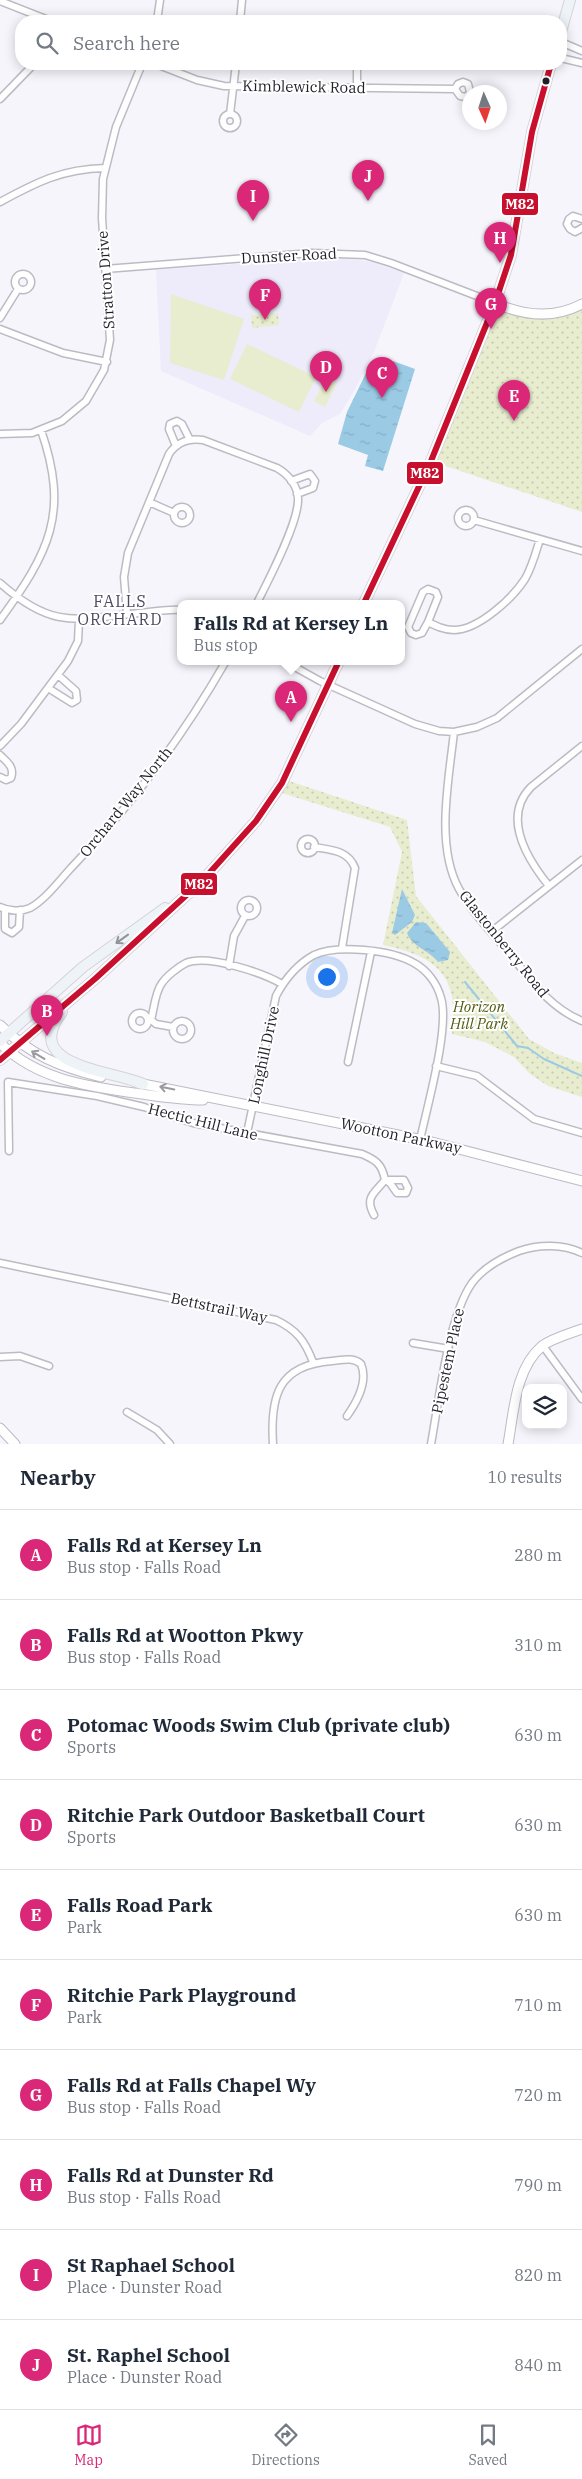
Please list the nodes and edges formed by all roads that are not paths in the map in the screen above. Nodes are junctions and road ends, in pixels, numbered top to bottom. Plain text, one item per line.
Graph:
1 (160, 0) edge
2 (242, 0) edge
3 (570, 0) edge
4 (0, 1) edge
5 (36, 15) edge
6 (158, 15) edge
7 (241, 15) edge
8 (566, 15) edge
9 (567, 45) edge
10 (582, 51) edge
11 (567, 59) edge
12 (582, 63) edge
13 (28, 70) edge
14 (140, 70) edge
15 (173, 70) edge
16 (235, 70) edge
17 (357, 70) edge
18 (548, 70) edge
19 (467, 85) edge
20 (233, 86) junction
21 (357, 88) junction
22 (456, 90) junction
23 (462, 97) edge
24 (0, 99) edge
25 (230, 114) dead end
26 (105, 168) junction
27 (0, 202) edge
28 (582, 219) edge
29 (581, 231) edge
30 (105, 269) junction
31 (18, 288) dead end
32 (495, 303) junction
33 (582, 304) edge
34 (0, 318) edge
35 (0, 329) edge
36 (107, 362) junction
37 (41, 430) junction
38 (0, 434) edge
39 (190, 440) junction
40 (176, 446) junction
41 (291, 481) junction
42 (297, 494) junction
43 (149, 502) junction
44 (174, 512) dead end
45 (474, 520) dead end
46 (540, 539) junction
47 (582, 552) edge
48 (0, 583) edge
49 (16, 597) junction
50 (258, 600) edge
51 (365, 600) edge
52 (177, 610) edge
53 (128, 614) junction
54 (0, 620) edge
55 (80, 620) junction
56 (428, 622) junction
57 (582, 650) edge
58 (224, 665) edge
59 (292, 665) edge
60 (337, 665) edge
61 (58, 675) junction
62 (329, 684) junction
63 (48, 688) junction
64 (454, 732) junction
65 (0, 746) edge
66 (582, 746) edge
67 (0, 755) edge
68 (0, 777) edge
69 (314, 847) dead end
70 (582, 860) edge
71 (204, 880) junction
72 (549, 886) junction
73 (2, 908) edge
74 (20, 910) junction
75 (245, 916) dead end
76 (492, 932) junction
77 (342, 948) junction
78 (372, 952) junction
79 (228, 966) junction
80 (282, 984) junction
81 (76, 995) junction
82 (582, 1021) edge
83 (0, 1025) edge
84 (173, 1027) dead end
85 (9, 1034) junction
86 (0, 1042) edge
87 (21, 1044) junction
88 (9, 1052) junction
89 (0, 1060) edge
90 (348, 1062) dead end
91 (436, 1066) junction
92 (143, 1084) junction
93 (218, 1099) junction
94 (253, 1105) junction
95 (247, 1133) junction
96 (582, 1133) edge
97 (420, 1140) junction
98 (9, 1151) dead end
99 (582, 1181) edge
100 (374, 1215) dead end
101 (582, 1253) edge
102 (0, 1263) edge
103 (582, 1329) edge
104 (413, 1343) dead end
105 (543, 1346) junction
106 (449, 1349) junction
107 (0, 1357) edge
108 (313, 1362) junction
109 (49, 1366) dead end
110 (582, 1399) edge
111 (127, 1412) dead end
112 (347, 1416) dead end
113 (0, 1428) edge
114 (15, 1444) edge
115 (170, 1444) edge
116 (273, 1444) edge
117 (431, 1444) edge
118 (508, 1444) edge

1 - 6 street
2 - 7 street
3 - 8 main road
4 - 5 street
9 - 10 street
11 - 12 street
13 - 24 street
14 - 26 street, Stratton Drive
15 - 20 street, Kimblewick Road
16 - 20 street
17 - 21 street
18 - 32 main road
19 - 22 street, Kimblewick Road
20 - 21 street, Kimblewick Road
20 - 25 street
21 - 22 street, Kimblewick Road
22 - 23 street, Kimblewick Road
26 - 27 street
26 - 30 street, Stratton Drive
28 - 29 street
30 - 32 street, Dunster Road
30 - 36 street, Stratton Drive
31 - 34 street
32 - 33 main road
32 - 51 main road
35 - 36 street
36 - 37 street, Stratton Drive
37 - 38 street, Stratton Drive
37 - 49 street
39 - 40 street
39 - 40 street
39 - 41 street
40 - 43 street
41 - 42 street
41 - 42 street
42 - 50 street
43 - 44 street
43 - 53 street
45 - 46 street
46 - 47 street
46 - 56 street
48 - 49 street
49 - 54 street
49 - 55 street
52 - 53 street
53 - 55 street
55 - 61 street
56 - 56 street
57 - 64 street
58 - 74 street, Orchard Way North
59 - 62 street
60 - 62 main road
61 - 63 street
61 - 63 street
62 - 64 street
62 - 71 main road
63 - 65 street
64 - 76 street, Glastonberry Road
66 - 72 street
67 - 68 street
69 - 77 street
70 - 72 street
71 - 81 main road
71 -> 85 main road
72 - 76 street
73 - 74 street, Orchard Way North
73 - 74 street
75 - 79 street
76 - 82 street, Glastonberry Road
77 - 78 street, Longhill Drive
77 - 80 street, Longhill Drive
78 - 90 street
78 - 91 street, Longhill Drive
79 - 80 street
79 - 84 street
80 - 94 street, Longhill Drive
81 - 87 main road
81 - 92 main road
83 - 85 main road, Wootton Parkway
85 - 86 main road
85 - 87 main road, Wootton Parkway
86 - 88 main road, Wootton Parkway
87 - 88 main road
92 -> 87 main road, Wootton Parkway
88 - 89 main road
88 - 93 main road, Wootton Parkway
91 - 96 street
91 - 97 street, Longhill Drive
93 -> 92 main road, Wootton Parkway
93 - 94 main road, Wootton Parkway
94 - 95 street, Longhill Drive
94 - 97 main road, Wootton Parkway
95 - 98 street, Hectic Hill Lane
95 - 100 street, Hectic Hill Lane
97 - 99 main road, Wootton Parkway
101 - 106 street, Pipestem Place
102 - 108 street, Bettstrail Way
103 - 105 main road
104 - 106 street
105 - 110 street
105 - 118 main road
106 - 117 street, Pipestem Place
107 - 109 street
108 - 112 street
108 - 116 street
111 - 115 street
113 - 114 main road

